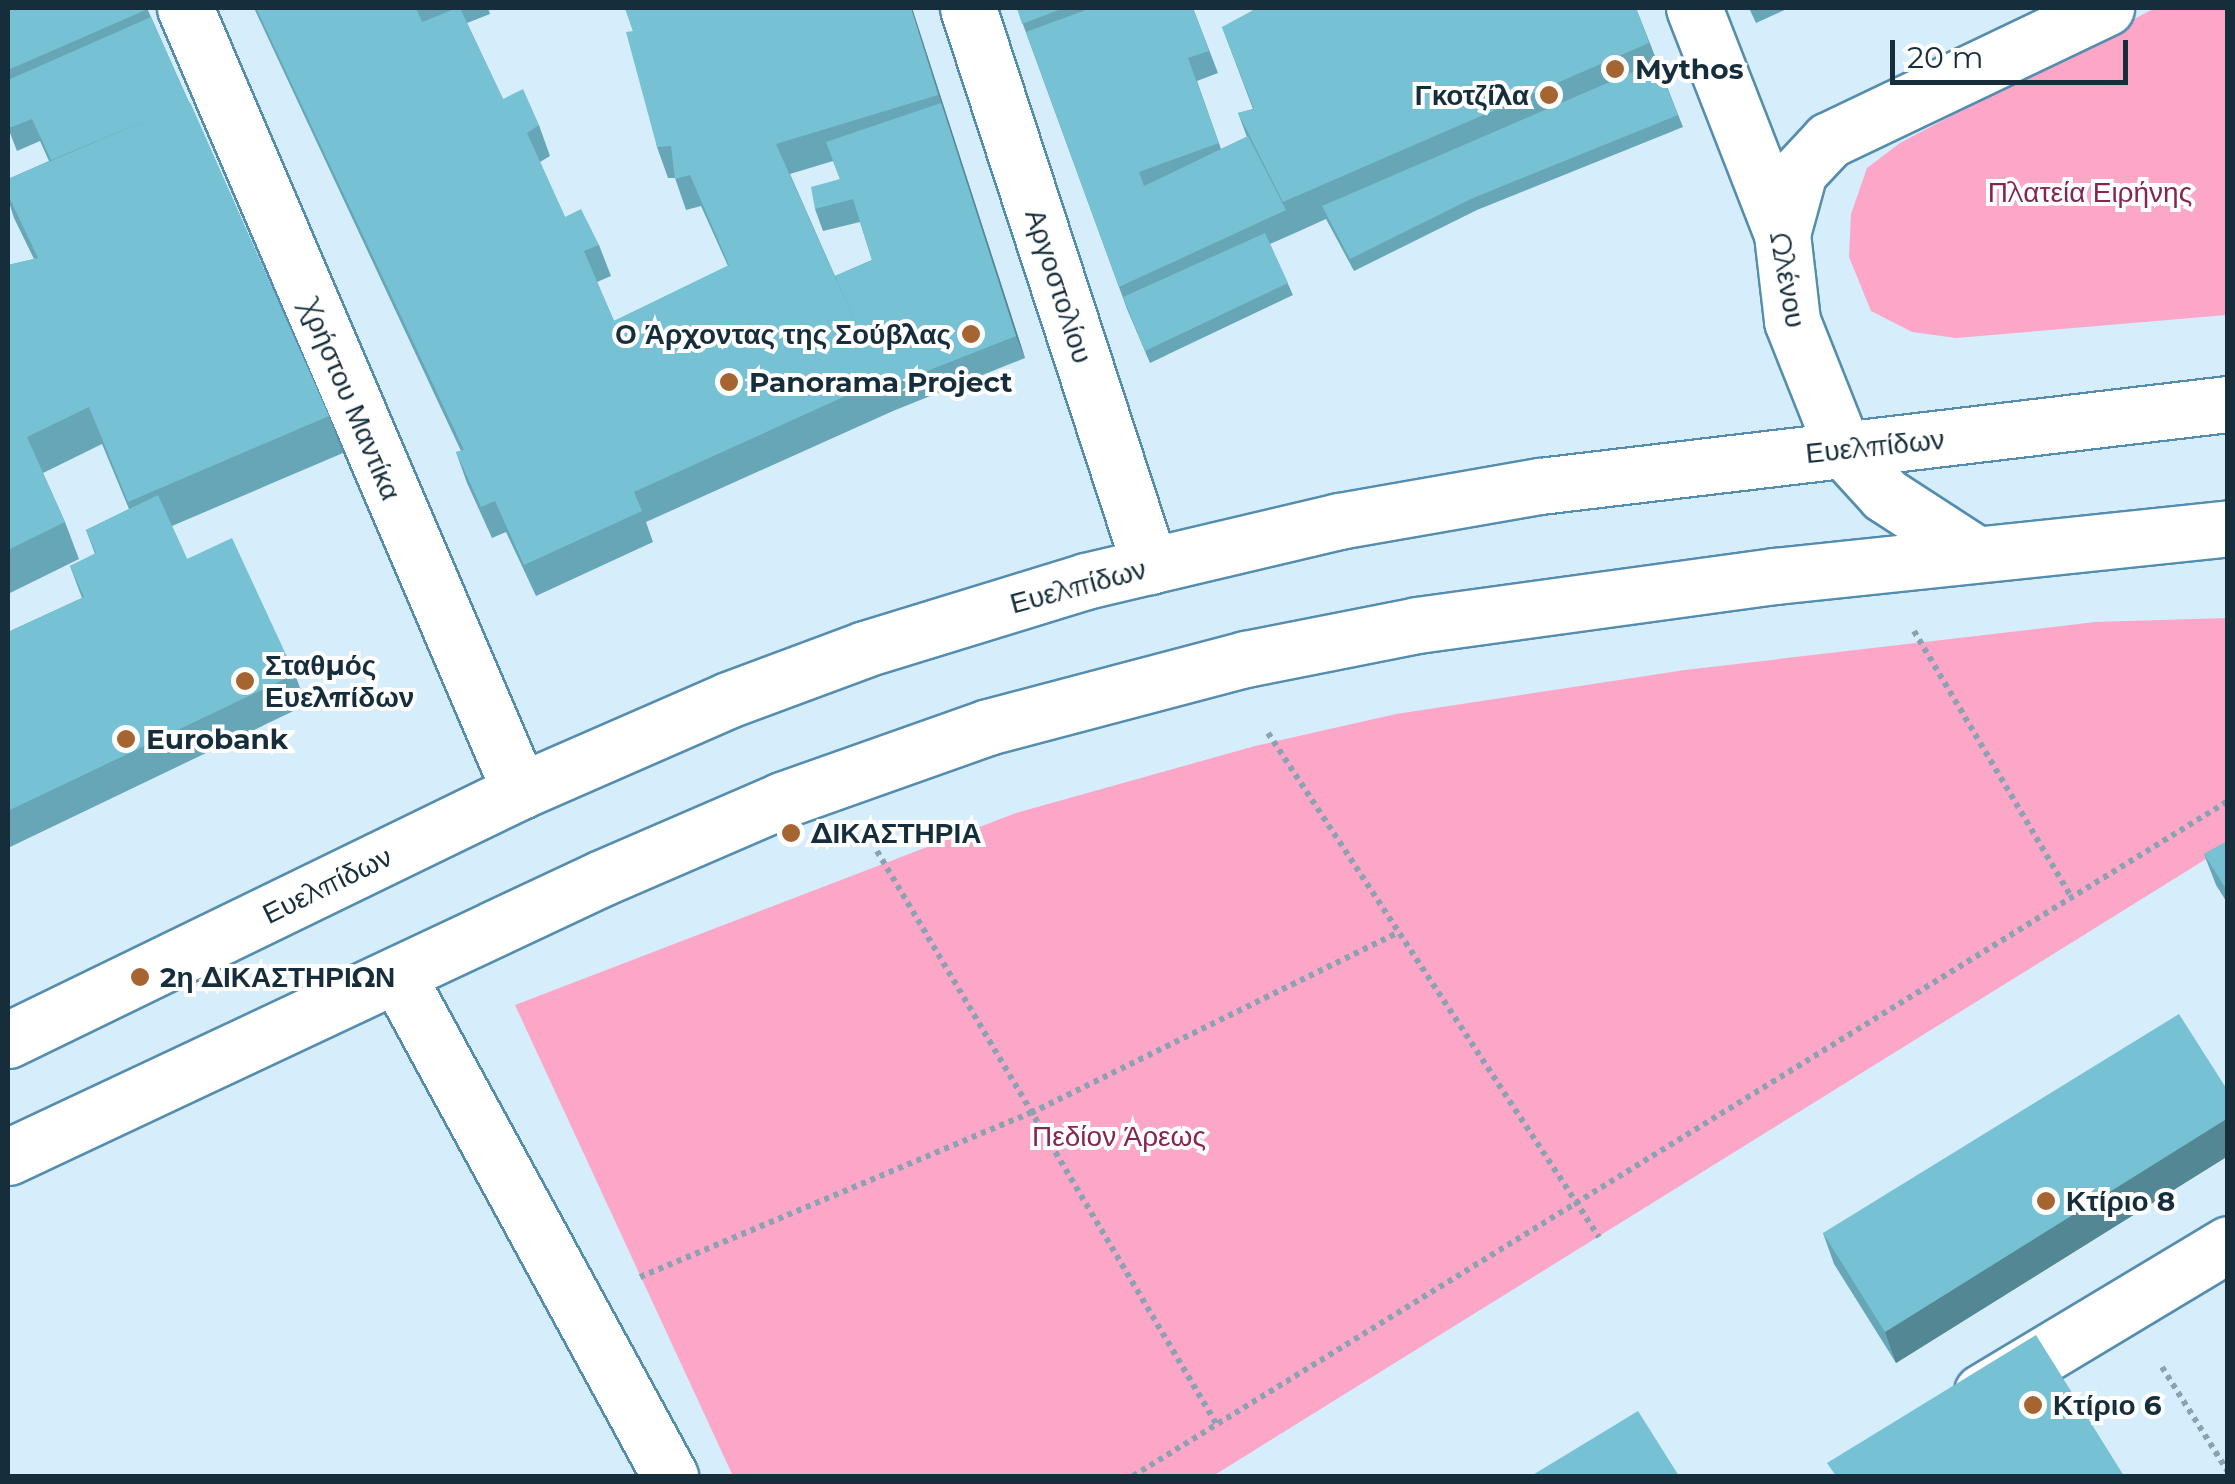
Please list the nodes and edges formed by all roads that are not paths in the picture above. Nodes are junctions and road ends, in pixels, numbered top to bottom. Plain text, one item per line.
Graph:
1 (185, 8) edge
2 (968, 8) edge
3 (1694, 8) edge
4 (2106, 8) edge
5 (1782, 234) junction
6 (2228, 404) edge
7 (1844, 449) junction
8 (2228, 528) edge
9 (1976, 554) junction
10 (1150, 566) junction
11 (520, 791) junction
12 (397, 975) junction
13 (8, 1040) edge
14 (8, 1157) edge
15 (2228, 1244) edge
16 (1941, 1416) edge
17 (670, 1476) edge

1 - 11 main road, Χρήστου Μαντίκα
2 - 10 main road, Αργοστολίου
3 - 5 main road, Ωλένου
4 - 5 main road
5 - 7 main road, Ωλένου
6 - 7 main road, Ευελπίδων
7 - 9 main road, Ωλένου
7 - 10 main road, Ευελπίδων
8 - 9 main road
9 - 12 main road
10 - 11 main road, Ευελπίδων
11 - 13 main road, Ευελπίδων
12 - 14 main road
12 - 17 main road
15 - 16 main road

